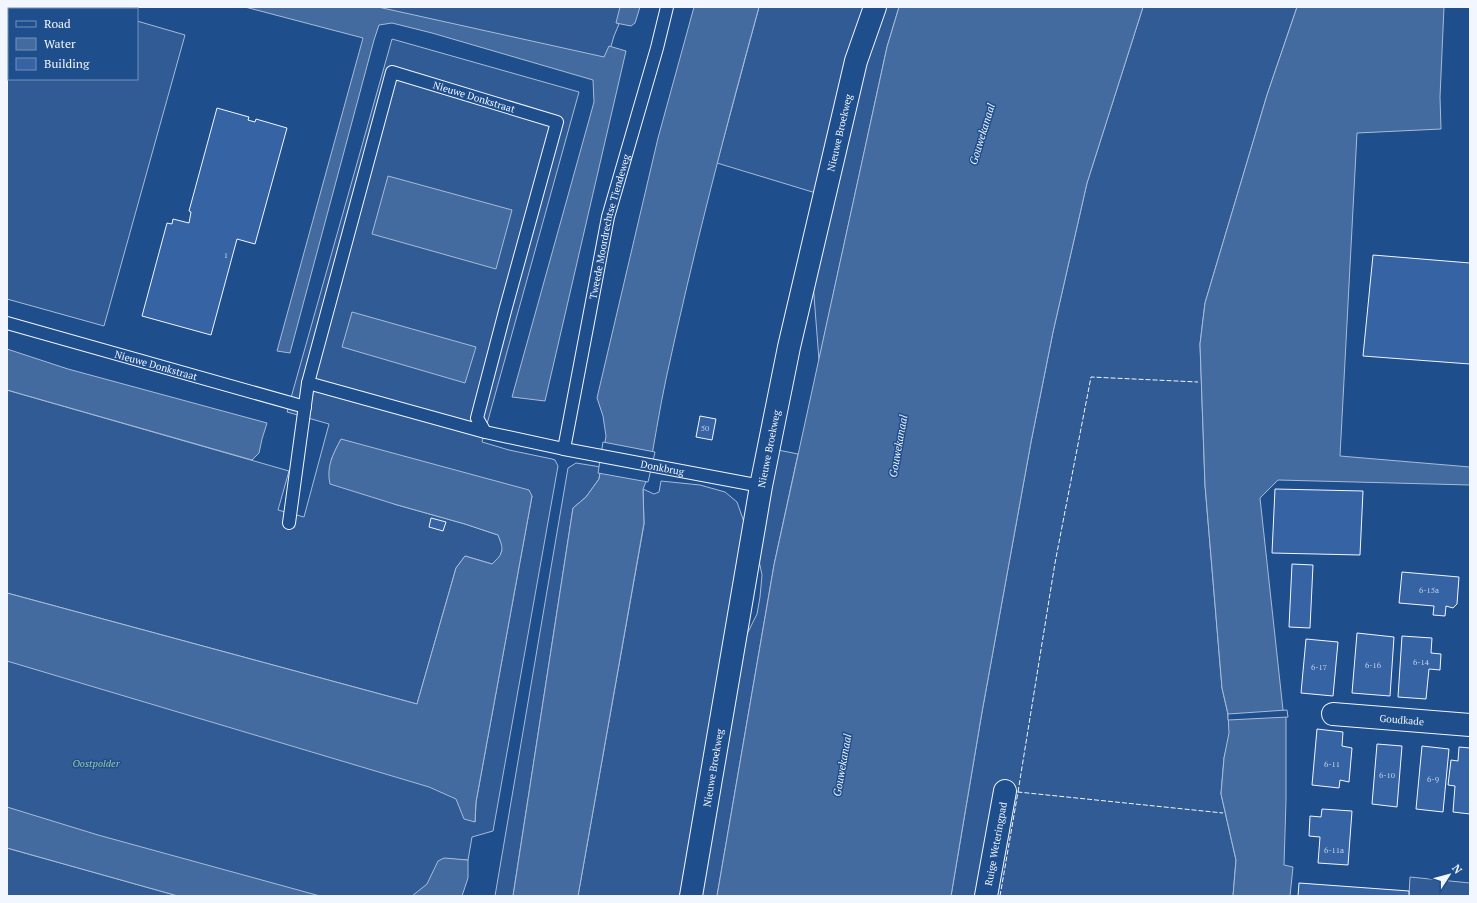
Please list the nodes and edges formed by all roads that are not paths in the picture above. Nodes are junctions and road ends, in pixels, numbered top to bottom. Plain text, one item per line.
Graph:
1 (667, 7) edge
2 (875, 7) edge
3 (7, 323) edge
4 (308, 383) junction
5 (304, 407) junction
6 (485, 432) junction
7 (564, 449) junction
8 (761, 486) junction
9 (289, 523) dead end
10 (1333, 714) dead end
11 (1470, 725) edge
12 (1005, 791) dead end
13 (691, 896) edge
14 (986, 896) edge

1 - 7 lane, Tweede Moordrechtse Tiendeweg
2 - 8 street, Nieuwe Broekweg
3 - 5 lane, Nieuwe Donkstraat
4 - 5 lane, Nieuwe Donkstraat
4 - 6 lane
4 - 6 lane, Nieuwe Donkstraat
5 - 9 lane, Nieuwe Donkstraat
6 - 7 lane
7 - 8 lane, Donkbrug
8 - 13 street, Nieuwe Broekweg
10 - 11 street, Goudkade
12 - 14 street, Ruige Weteringpad

